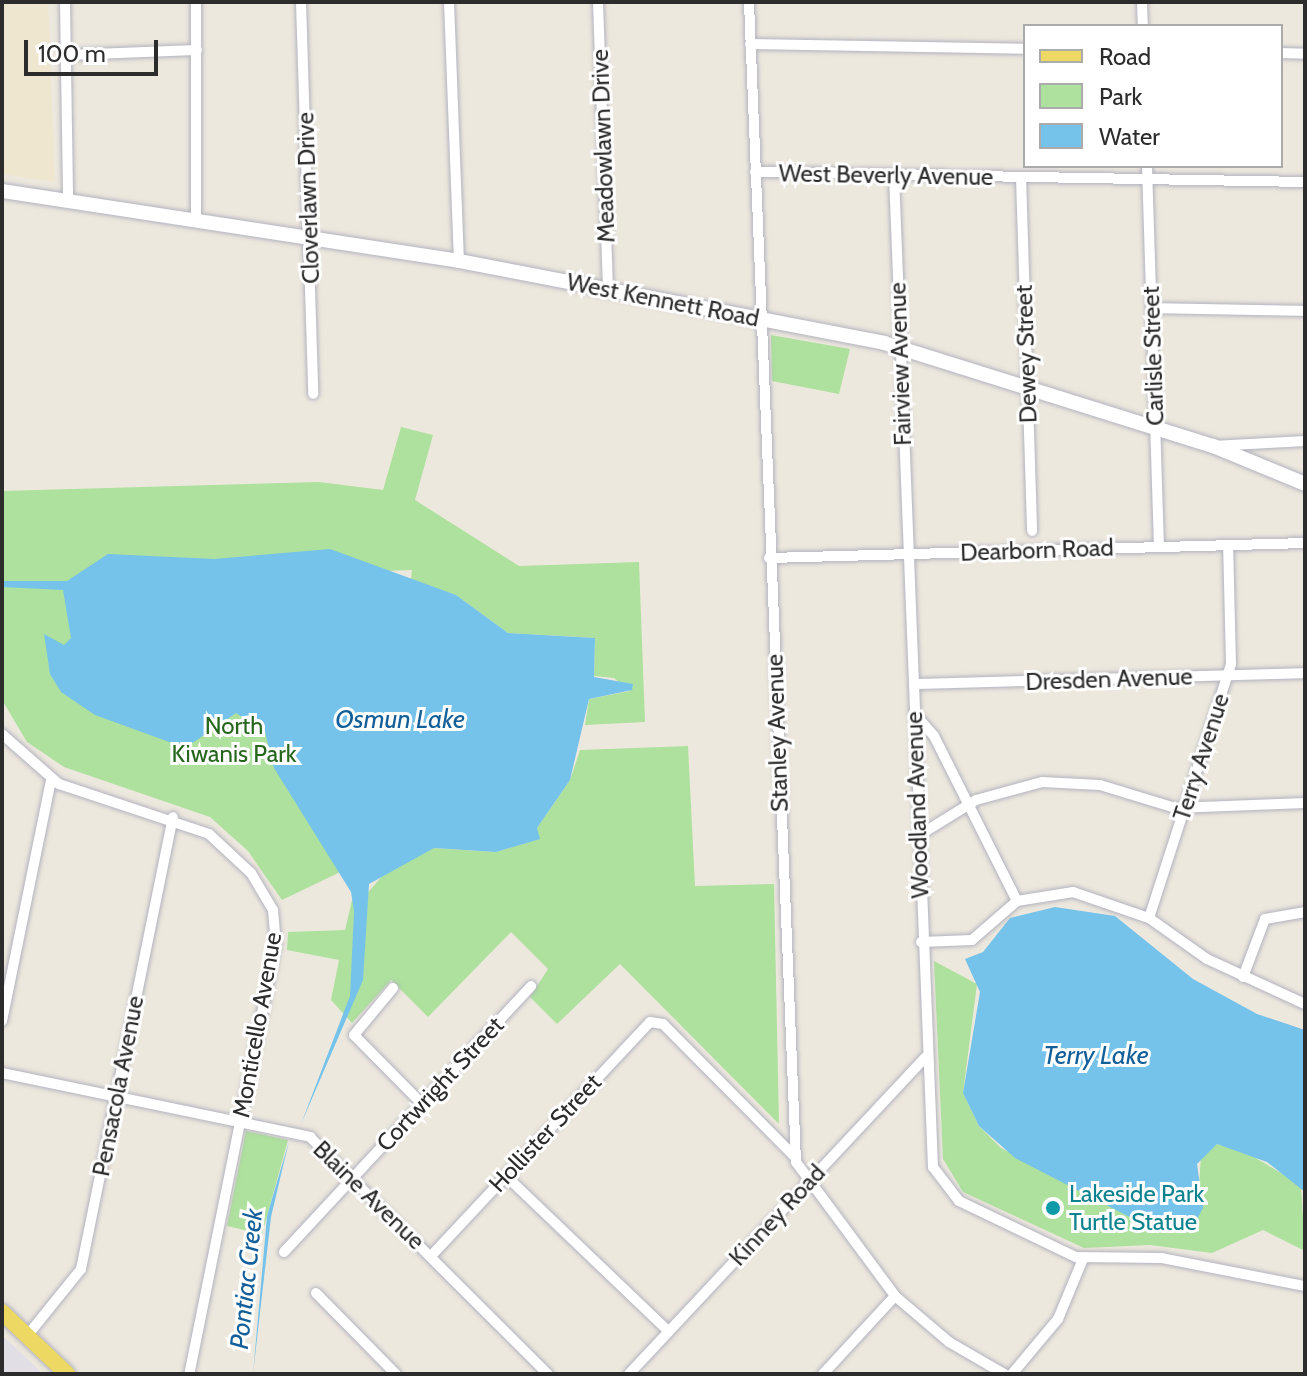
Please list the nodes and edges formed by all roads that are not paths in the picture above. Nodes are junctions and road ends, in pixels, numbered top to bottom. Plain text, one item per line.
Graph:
1 (65, 2) edge
2 (196, 2) edge
3 (301, 2) edge
4 (449, 2) edge
5 (598, 2) edge
6 (749, 2) edge
7 (1142, 2) edge
8 (1143, 24) edge
9 (750, 44) junction
10 (1023, 49) edge
11 (197, 50) junction
12 (1283, 53) edge
13 (1305, 54) edge
14 (67, 55) junction
15 (1147, 168) edge
16 (755, 172) junction
17 (894, 175) junction
18 (1021, 177) junction
19 (1148, 179) junction
20 (1305, 182) edge
21 (2, 191) edge
22 (68, 198) junction
23 (196, 218) junction
24 (310, 237) junction
25 (459, 261) junction
26 (608, 289) junction
27 (1152, 308) junction
28 (1305, 311) edge
29 (760, 319) junction
30 (899, 347) junction
31 (1027, 386) junction
32 (313, 394) dead end
33 (1155, 427) junction
34 (1305, 441) edge
35 (1213, 446) junction
36 (1305, 484) edge
37 (1032, 531) dead end
38 (1305, 543) edge
39 (1228, 545) junction
40 (1159, 547) junction
41 (908, 554) junction
42 (769, 558) junction
43 (1305, 673) edge
44 (1227, 675) junction
45 (914, 684) junction
46 (914, 713) junction
47 (2, 734) edge
48 (51, 780) junction
49 (1305, 803) edge
50 (968, 804) junction
51 (1185, 807) junction
52 (173, 817) junction
53 (918, 836) junction
54 (1017, 901) junction
55 (1305, 912) edge
56 (1149, 918) junction
57 (921, 942) junction
58 (1243, 977) junction
59 (531, 986) dead end
60 (393, 988) dead end
61 (1305, 1004) edge
62 (2, 1021) edge
63 (926, 1057) junction
64 (2, 1073) edge
65 (116, 1096) junction
66 (422, 1104) junction
67 (240, 1121) junction
68 (795, 1157) junction
69 (506, 1176) junction
70 (353, 1178) junction
71 (806, 1185) junction
72 (284, 1252) dead end
73 (431, 1256) junction
74 (1083, 1259) junction
75 (1305, 1286) edge
76 (316, 1293) dead end
77 (895, 1296) junction
78 (2, 1312) edge
79 (668, 1331) junction
80 (27, 1336) junction
81 (67, 1374) edge
82 (189, 1374) edge
83 (396, 1374) edge
84 (548, 1374) edge
85 (629, 1374) edge
86 (823, 1374) edge
87 (1004, 1374) edge
88 (1012, 1374) edge

1 - 14 street
2 - 11 street
3 - 24 street, Cloverlawn Drive
4 - 25 street
5 - 26 street, Meadowlawn Drive
6 - 9 street, Stanley Avenue
7 - 8 street
9 - 10 street
9 - 16 street, Stanley Avenue
11 - 14 street
11 - 23 street
12 - 13 street
14 - 22 street
15 - 19 street, Carlisle Street
16 - 17 street, West Beverly Avenue
16 - 29 street, Stanley Avenue
17 - 18 street, West Beverly Avenue
17 - 30 street, Fairview Avenue
18 - 19 street, West Beverly Avenue
18 - 31 street, Dewey Street
19 - 20 street, West Beverly Avenue
19 - 27 street, Carlisle Street
21 - 22 street, West Kennett Road
22 - 23 street, West Kennett Road
23 - 24 street, West Kennett Road
24 - 25 street, West Kennett Road
24 - 32 street, Cloverlawn Drive
25 - 26 street, West Kennett Road
26 - 29 street, West Kennett Road
27 - 28 street
27 - 33 street, Carlisle Street
29 - 30 street, West Kennett Road
29 - 42 street, Stanley Avenue
30 - 31 street, West Kennett Road
30 - 41 street, Fairview Avenue
31 - 33 street, West Kennett Road
31 - 37 street, Dewey Street
33 - 35 street, West Kennett Road
33 - 40 street, Carlisle Street
34 - 35 street
35 - 36 street, West Kennett Road
38 - 39 street, Dearborn Road
39 - 40 street, Dearborn Road
39 - 44 street, Terry Avenue
40 - 41 street, Dearborn Road
41 - 42 street, Dearborn Road
41 - 45 street, Woodland Avenue
42 - 68 street, Stanley Avenue
43 - 44 street, Dresden Avenue
44 - 45 street, Dresden Avenue
44 - 51 street, Terry Avenue
45 - 46 street, Woodland Avenue
46 - 50 street
46 - 53 street, Woodland Avenue
47 - 48 street, Monticello Avenue
48 - 52 street, Monticello Avenue
48 - 62 street
49 - 51 street
50 - 51 street
50 - 53 street
50 - 54 street
51 - 56 street, Terry Avenue
52 - 65 street, Pensacola Avenue
52 - 67 street, Monticello Avenue
53 - 57 street, Woodland Avenue
54 - 56 street
54 - 57 street
55 - 58 street
56 - 58 street
57 - 63 street, Woodland Avenue
58 - 61 street
59 - 66 street, Cortwright Street
60 - 66 street
63 - 71 street, Kinney Road
63 - 74 street, Woodland Avenue
64 - 65 street, Blaine Avenue
65 - 67 street, Blaine Avenue
65 - 80 street, Pensacola Avenue
66 - 70 street, Cortwright Street
67 - 70 street, Blaine Avenue
67 - 82 street, Monticello Avenue
68 - 69 street, Hollister Street
68 - 71 street, Stanley Avenue
69 - 73 street, Hollister Street
69 - 79 street
70 - 72 street, Cortwright Street
70 - 73 street, Blaine Avenue
71 - 77 street, Stanley Avenue
71 - 79 street, Kinney Road
73 - 84 street, Blaine Avenue
74 - 75 street
74 - 88 street
76 - 83 street
77 - 86 street
77 - 87 street, Stanley Avenue
78 - 80 main road
79 - 85 street, Kinney Road
80 - 81 main road

